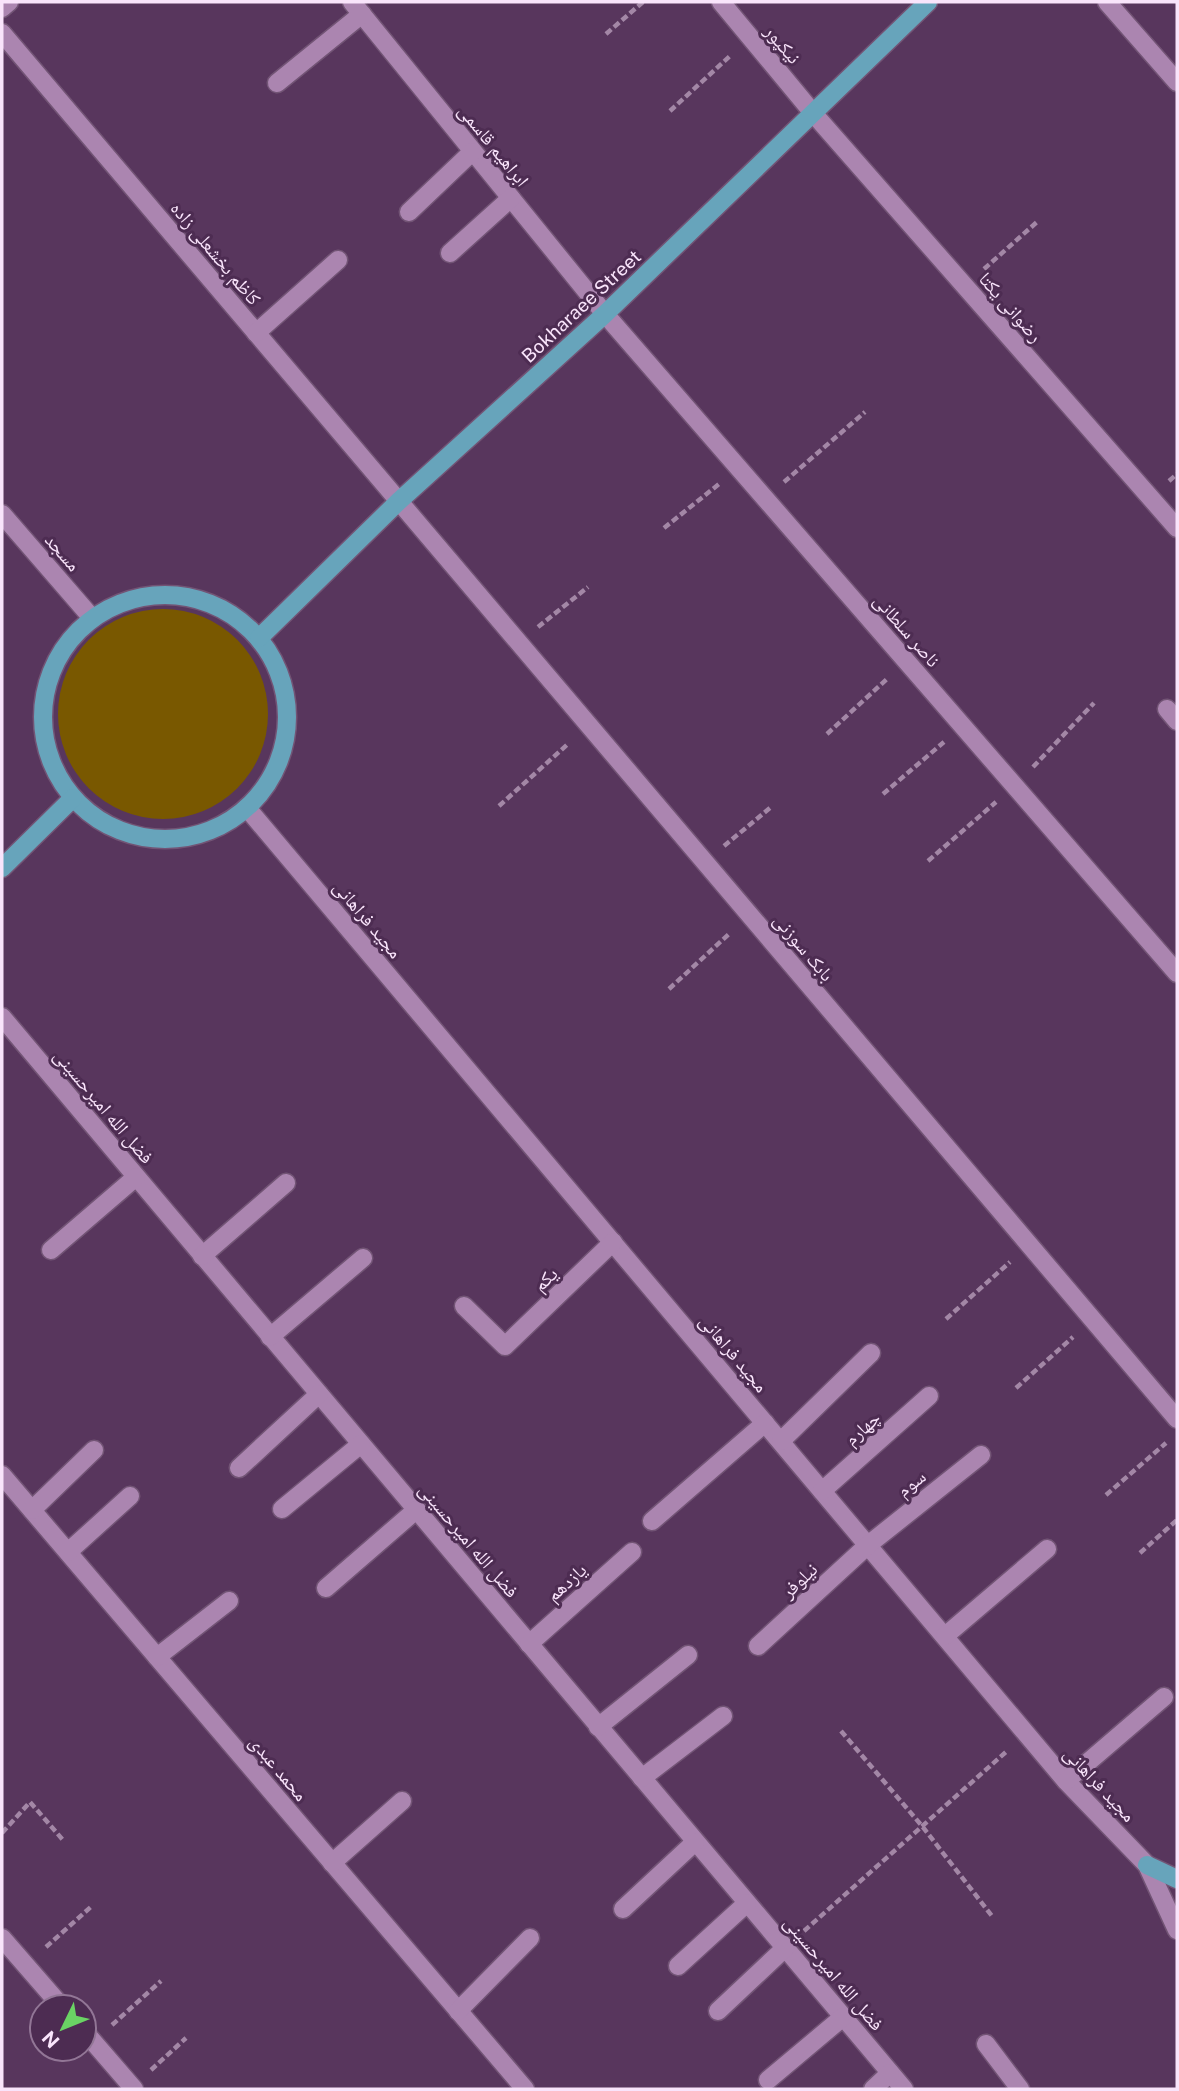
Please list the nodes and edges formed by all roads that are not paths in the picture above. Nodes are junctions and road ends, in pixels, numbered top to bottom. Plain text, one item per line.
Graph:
1 (9, 2) edge
2 (721, 2) edge
3 (928, 2) edge
4 (1107, 2) edge
5 (2, 8) edge
6 (357, 8) edge
7 (2, 33) edge
8 (1177, 82) edge
9 (277, 83) dead end
10 (813, 113) junction
11 (472, 152) junction
12 (511, 198) junction
13 (409, 212) dead end
14 (450, 253) dead end
15 (338, 260) dead end
16 (605, 314) junction
17 (256, 333) junction
18 (399, 501) junction
19 (2, 514) edge
20 (1177, 528) edge
21 (92, 618) junction
22 (259, 638) junction
23 (74, 798) junction
24 (247, 808) junction
25 (2, 868) edge
26 (1177, 973) edge
27 (2, 1017) edge
28 (136, 1177) junction
29 (286, 1183) dead end
30 (613, 1242) junction
31 (51, 1250) dead end
32 (202, 1256) junction
33 (363, 1258) dead end
34 (464, 1306) dead end
35 (270, 1336) junction
36 (871, 1353) dead end
37 (319, 1394) junction
38 (929, 1396) dead end
39 (1177, 1419) edge
40 (765, 1423) junction
41 (781, 1441) junction
42 (361, 1444) junction
43 (94, 1450) dead end
44 (981, 1455) dead end
45 (239, 1468) dead end
46 (2, 1475) edge
47 (822, 1491) junction
48 (130, 1496) dead end
49 (32, 1510) junction
50 (282, 1510) dead end
51 (416, 1510) junction
52 (652, 1521) dead end
53 (867, 1545) junction
54 (1047, 1549) dead end
55 (68, 1552) junction
56 (632, 1552) dead end
57 (326, 1588) dead end
58 (229, 1601) dead end
59 (945, 1636) junction
60 (529, 1644) junction
61 (758, 1646) dead end
62 (688, 1654) dead end
63 (157, 1657) junction
64 (1164, 1697) dead end
65 (723, 1716) dead end
66 (598, 1727) junction
67 (642, 1778) junction
68 (1066, 1780) junction
69 (402, 1801) dead end
70 (695, 1842) junction
71 (332, 1863) junction
72 (1147, 1865) junction
73 (1177, 1879) edge
74 (747, 1903) junction
75 (623, 1909) dead end
76 (1177, 1930) edge
77 (2, 1938) edge
78 (530, 1938) dead end
79 (785, 1948) junction
80 (678, 1966) dead end
81 (49, 1993) edge
82 (458, 2011) junction
83 (718, 2011) dead end
84 (843, 2017) junction
85 (986, 2044) dead end
86 (98, 2047) edge
87 (890, 2073) junction
88 (768, 2080) dead end
89 (133, 2088) edge
90 (525, 2089) edge
91 (873, 2089) edge
92 (904, 2089) edge
93 (1020, 2089) edge

1 - 5 street
2 - 10 street, نیکپور
3 - 10 main road, Bokharaee Street
4 - 8 street
6 - 9 street
6 - 11 street, ابراهیم قاسمی
7 - 17 street, کاظم بخشعلی زاده
10 - 16 main road, Bokharaee Street
10 - 20 street, رضوانی یکتا
11 - 12 street, ابراهیم قاسمی
11 - 13 street
12 - 14 street
12 - 16 street, ابراهیم قاسمی
15 - 17 street
16 - 18 main road, Bokharaee Street
16 - 26 street, ناصر سلطانی
17 - 18 street, کاظم بخشعلی زاده
18 - 22 main road, Bokharaee Street
18 - 39 street, بابک سوزنی
19 - 21 street, مسجد
21 - 22 main road
21 - 23 main road
22 - 24 main road
23 - 24 main road
23 - 25 main road
24 - 30 street, مجید فراهانی
27 - 28 street, فضل الله امیرحسینی
28 - 31 street
28 - 32 street, فضل الله امیرحسینی
29 - 32 street
30 - 34 street, یکم
30 - 40 street, مجید فراهانی
32 - 35 street, فضل الله امیرحسینی
33 - 35 street
35 - 37 street, فضل الله امیرحسینی
36 - 41 street
37 - 42 street, فضل الله امیرحسینی
37 - 45 street
38 - 47 street, چهارم
40 - 41 street, مجید فراهانی
40 - 52 street
41 - 47 street, مجید فراهانی
42 - 50 street
42 - 51 street, فضل الله امیرحسینی
43 - 49 street
44 - 53 street, سوم
46 - 49 street, محمد عبدی
47 - 53 street, مجید فراهانی
48 - 55 street
49 - 55 street, محمد عبدی
51 - 57 street
51 - 60 street, فضل الله امیرحسینی
53 - 59 street, مجید فراهانی
53 - 61 street, نیلوفر
54 - 59 street
55 - 63 street, محمد عبدی
56 - 60 street, یازدهم
58 - 63 street
59 - 68 street, مجید فراهانی
60 - 66 street, فضل الله امیرحسینی
62 - 66 street
63 - 71 street, محمد عبدی
64 - 68 street
65 - 67 street
66 - 67 street, فضل الله امیرحسینی
67 - 70 street, فضل الله امیرحسینی
68 - 72 street, مجید فراهانی
69 - 71 street
70 - 74 street, فضل الله امیرحسینی
70 - 75 street
71 - 82 street, محمد عبدی
72 - 73 main road
72 - 76 street, مجید فراهانی
74 - 79 street, فضل الله امیرحسینی
74 - 80 street
77 - 81 street
78 - 82 street
79 - 83 street
79 - 84 street, فضل الله امیرحسینی
82 - 90 street, محمد عبدی
84 - 87 street, فضل الله امیرحسینی
84 - 88 street
85 - 93 street
86 - 89 street
87 - 91 street
87 - 92 street, فضل الله امیرحسینی

